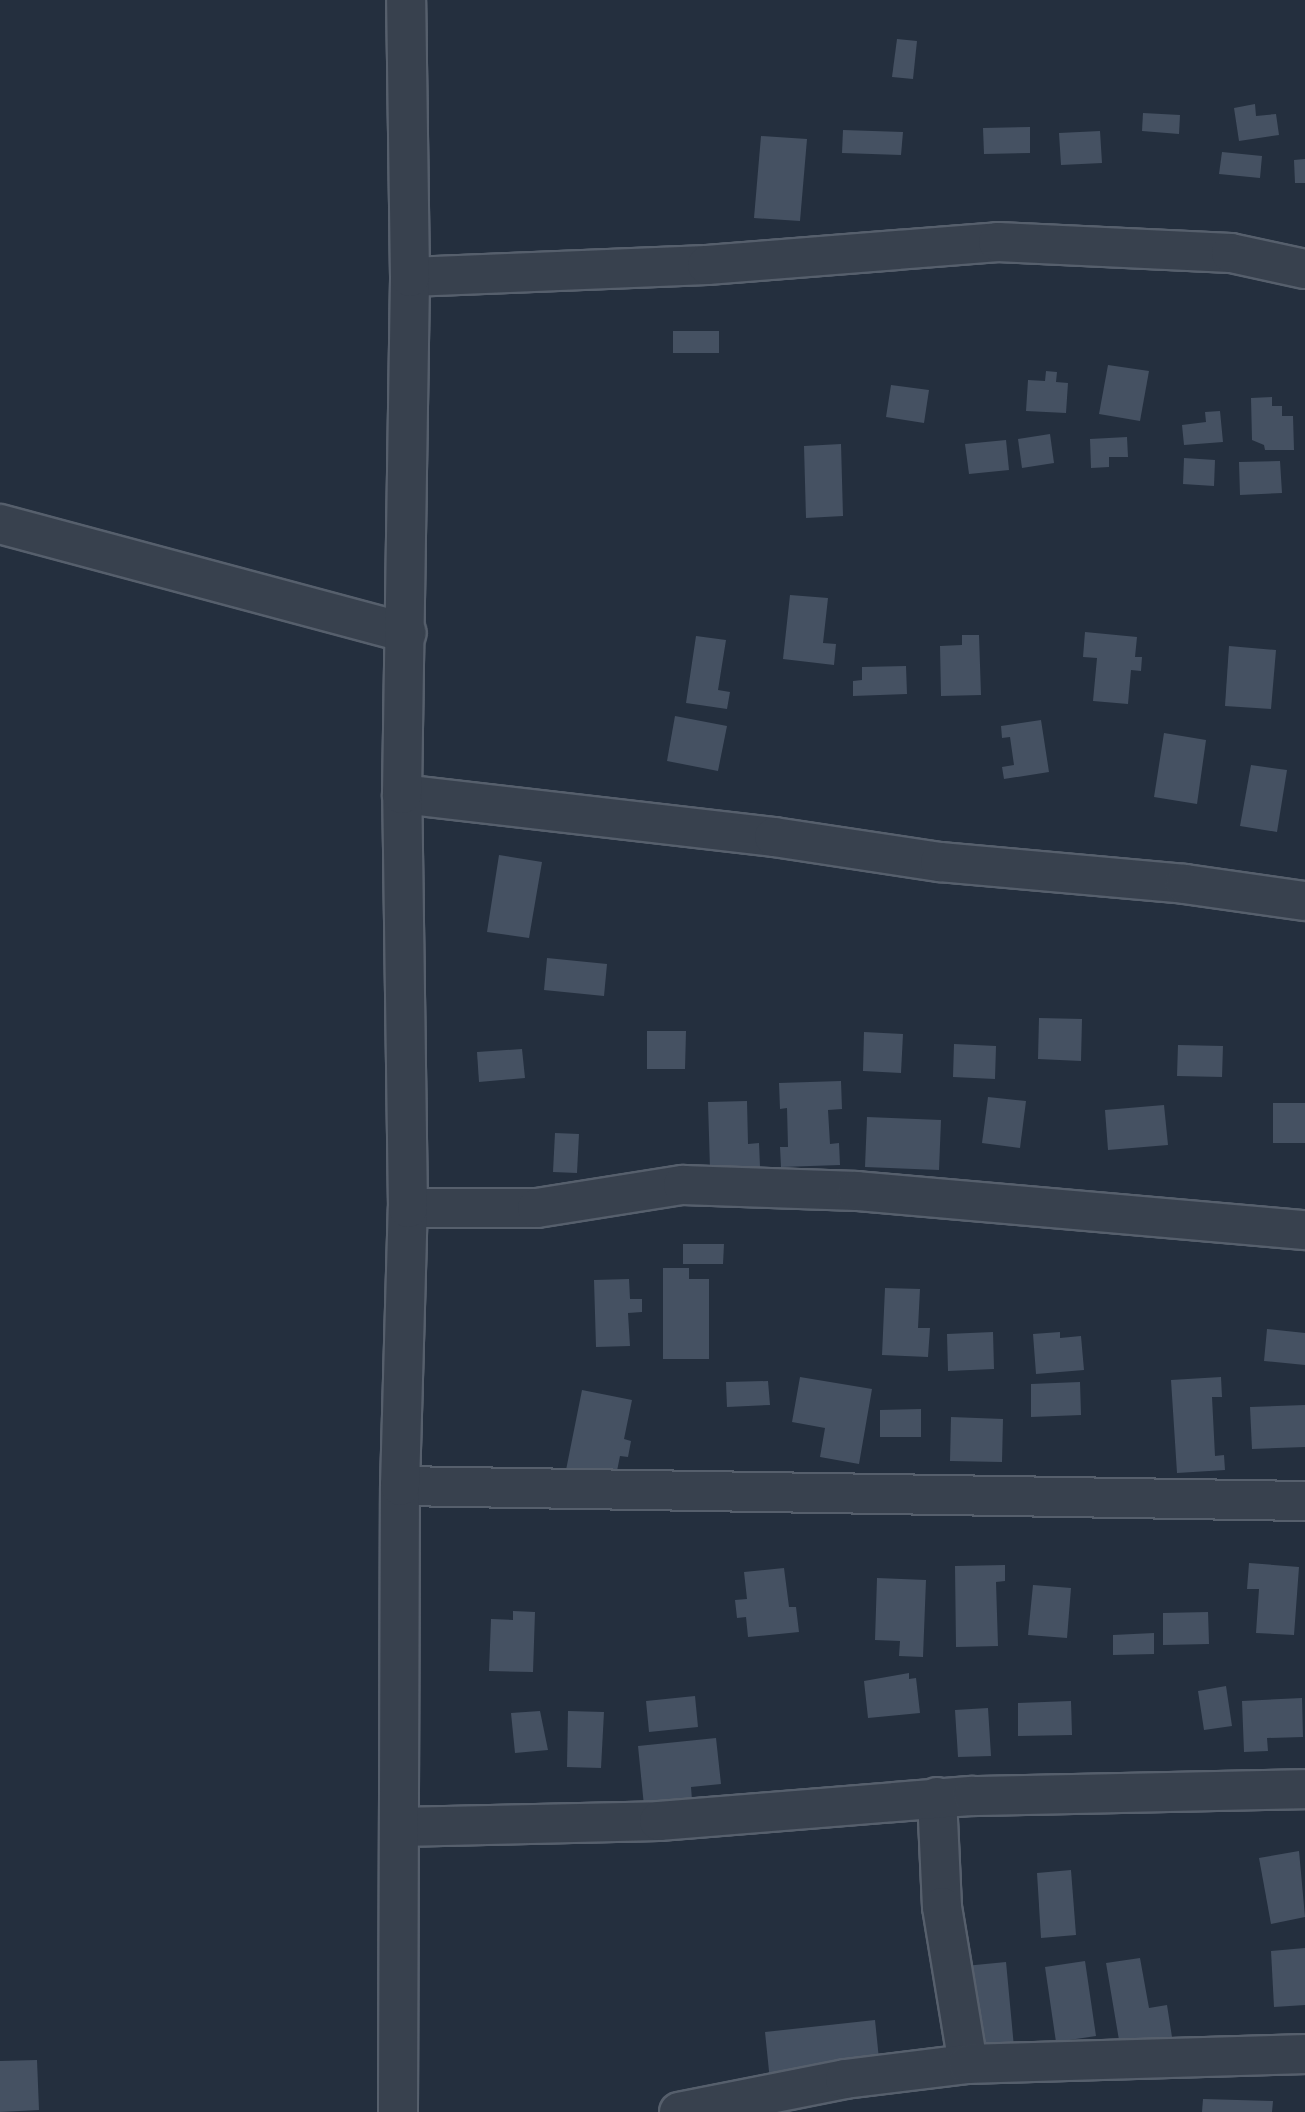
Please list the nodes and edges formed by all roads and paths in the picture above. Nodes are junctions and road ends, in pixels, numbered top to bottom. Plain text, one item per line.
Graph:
1 (407, 0) edge
2 (1305, 269) edge
3 (410, 277) junction
4 (0, 524) edge
5 (407, 633) junction
6 (402, 794) junction
7 (1305, 901) edge
8 (408, 1208) junction
9 (1305, 1230) edge
10 (400, 1486) junction
11 (1305, 1501) edge
12 (1305, 1788) edge
13 (937, 1797) junction
14 (400, 1827) junction
15 (1305, 2054) edge
16 (968, 2064) junction
17 (398, 2112) edge
18 (679, 2112) edge

1 - 3 street
2 - 3 street
3 - 5 street
4 - 5 street
5 - 6 street
6 - 7 street
6 - 8 street
8 - 9 street
8 - 10 street
10 - 11 street
10 - 14 street
12 - 13 street
13 - 14 street
13 - 16 street
14 - 17 street
15 - 16 street
16 - 18 street

